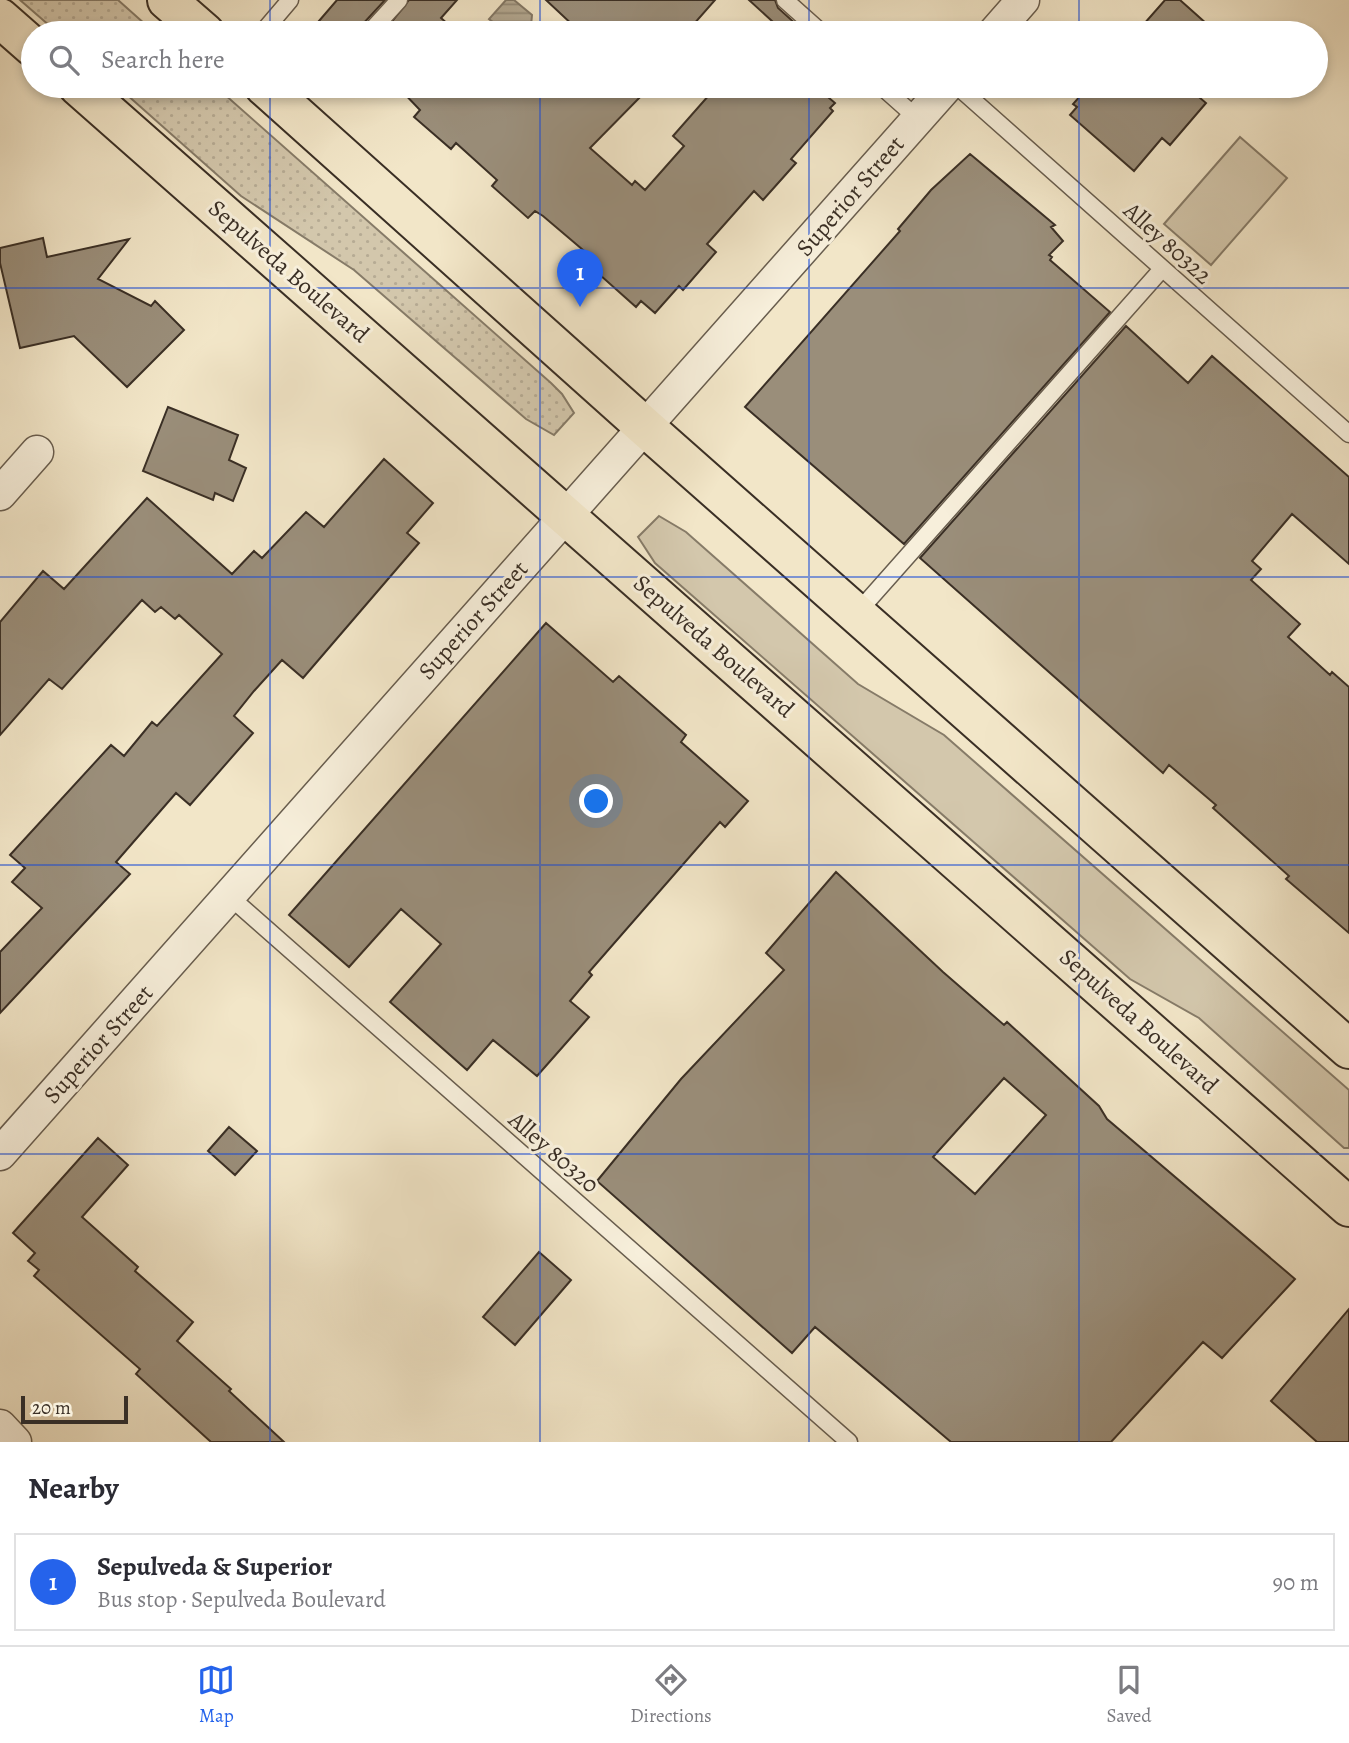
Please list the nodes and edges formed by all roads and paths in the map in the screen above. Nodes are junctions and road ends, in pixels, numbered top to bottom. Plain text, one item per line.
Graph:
1 (167, 0) edge
2 (290, 0) edge
3 (399, 0) edge
4 (785, 0) edge
5 (1023, 0) edge
6 (0, 18) edge
7 (191, 21) edge
8 (272, 21) edge
9 (380, 21) edge
10 (809, 21) edge
11 (1004, 21) edge
12 (21, 36) edge
13 (92, 98) edge
14 (277, 98) edge
15 (895, 98) edge
16 (936, 98) edge
17 (971, 98) edge
18 (918, 118) junction
19 (1163, 269) junction
20 (646, 428) junction
21 (1349, 434) edge
22 (37, 452) dead end
23 (0, 494) edge
24 (566, 517) junction
25 (857, 613) junction
26 (229, 896) junction
27 (1349, 1049) edge
28 (0, 1154) edge
29 (1333, 1176) edge
30 (1349, 1207) edge
31 (0, 1426) edge
32 (15, 1442) edge
33 (849, 1442) edge

1 - 7 main road
2 - 8 lane
3 - 9 lane
4 - 10 lane
5 - 11 street
6 - 12 main road
13 - 24 main road, Sepulveda Boulevard
14 - 20 main road
15 - 18 lane
16 - 18 street, Superior Street
17 - 19 lane, Alley 80322
18 - 20 street, Superior Street
19 - 21 lane, Alley 80322
19 - 25 lane
20 - 24 street, Superior Street
20 - 25 main road
22 - 23 street
24 - 26 street, Superior Street
24 - 29 main road, Sepulveda Boulevard
25 - 27 main road
26 - 28 street, Superior Street
26 - 33 lane, Alley 80320
29 - 30 main road, Sepulveda Boulevard
31 - 32 street

